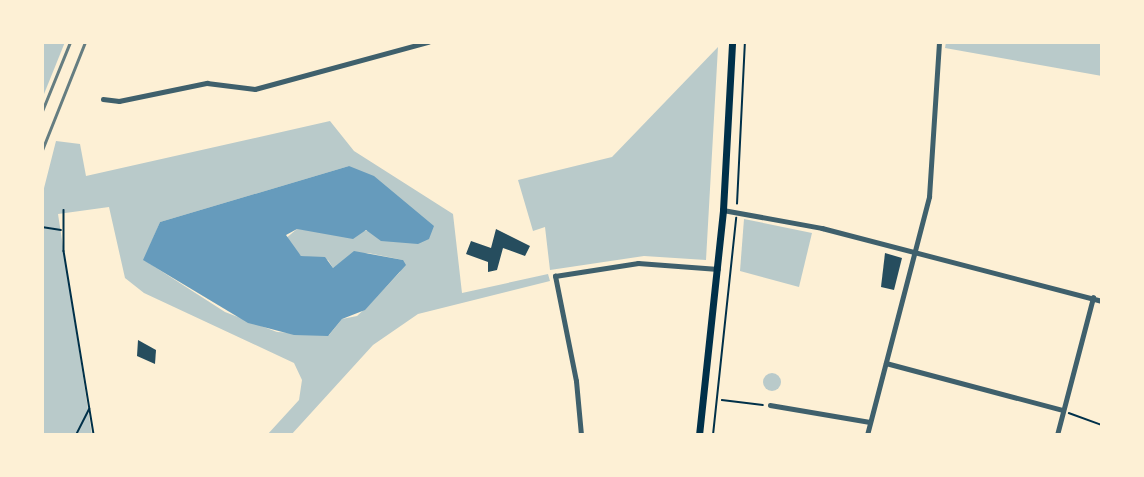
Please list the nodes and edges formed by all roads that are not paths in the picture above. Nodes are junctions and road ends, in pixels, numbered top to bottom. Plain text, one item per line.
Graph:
1 (428, 42) edge
2 (732, 42) edge
3 (939, 42) edge
4 (103, 99) dead end
5 (723, 210) junction
6 (915, 251) junction
7 (718, 268) junction
8 (1093, 298) junction
9 (1102, 301) edge
10 (886, 363) junction
11 (770, 405) road end
12 (1063, 411) junction
13 (870, 422) junction
14 (580, 435) edge
15 (699, 435) edge
16 (867, 435) edge
17 (1057, 435) edge

1 - 4 street
2 - 5 main road
3 - 6 street
5 - 6 street
5 - 7 main road
6 - 8 street
6 - 10 street
7 - 14 street
7 - 15 main road
8 - 9 street
8 - 12 street
10 - 12 street
10 - 13 street
11 - 13 street
12 - 17 street
13 - 16 street

